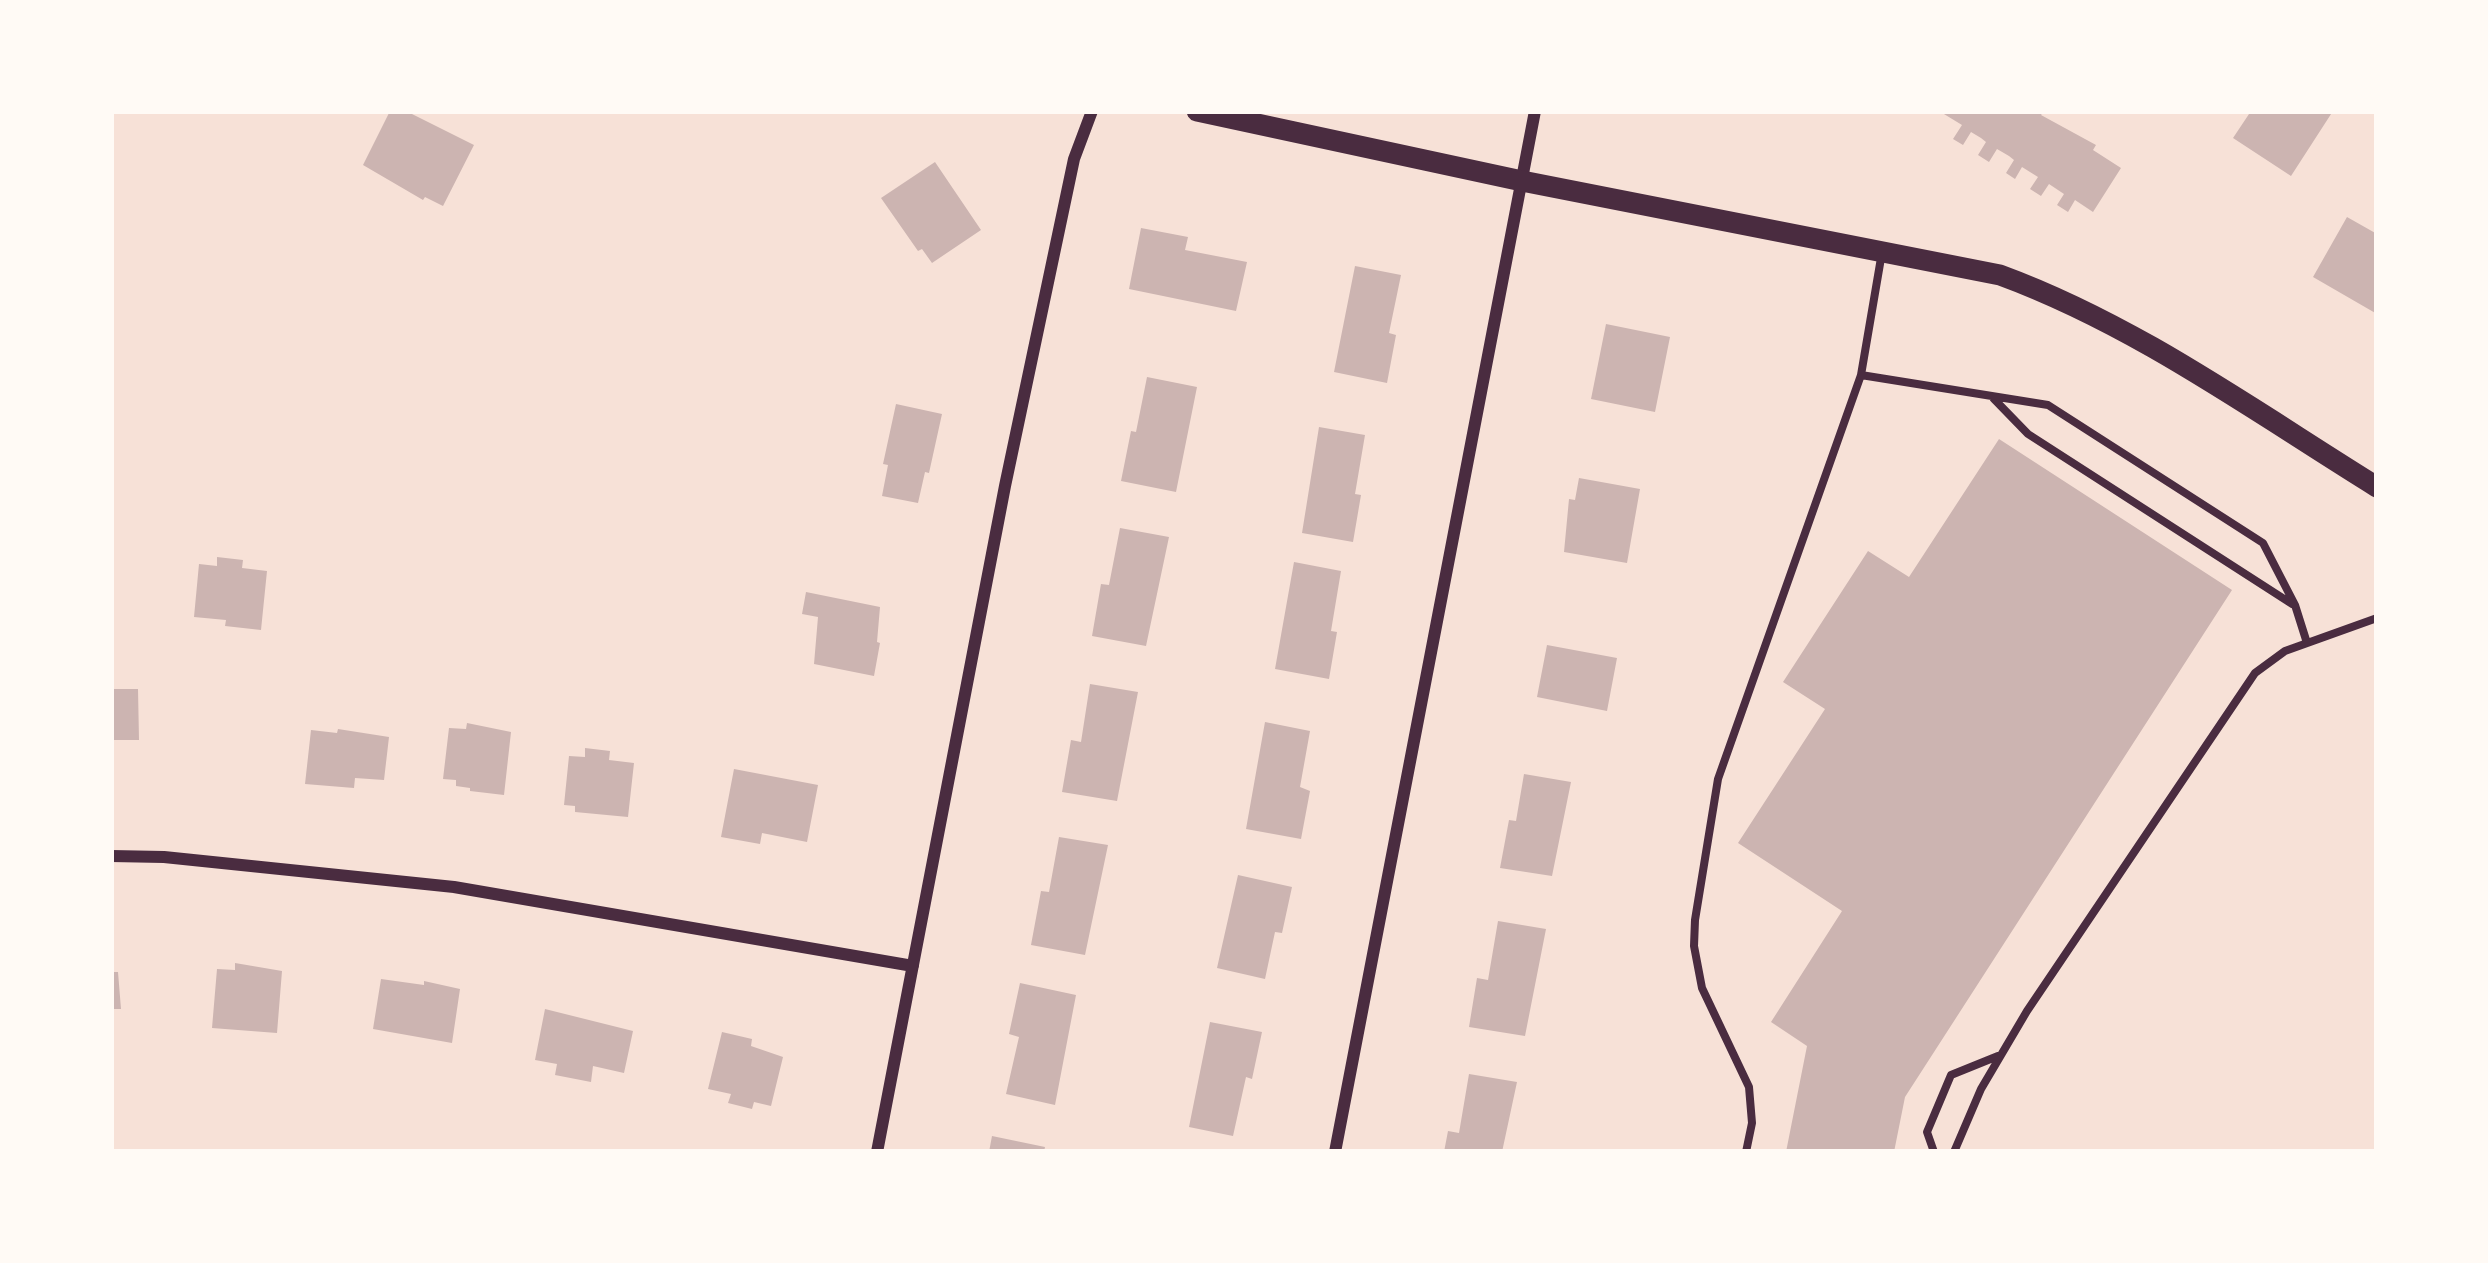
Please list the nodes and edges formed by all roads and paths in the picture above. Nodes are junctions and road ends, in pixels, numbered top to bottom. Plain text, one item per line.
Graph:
1 (1092, 111) edge
2 (1197, 111) edge
3 (1535, 111) edge
4 (1522, 181) junction
5 (1883, 249) junction
6 (1861, 375) junction
7 (1993, 398) junction
8 (2377, 488) edge
9 (2295, 605) junction
10 (2377, 618) edge
11 (2307, 644) junction
12 (111, 856) edge
13 (913, 966) junction
14 (1999, 1056) junction
15 (877, 1152) edge
16 (1335, 1152) edge
17 (1746, 1152) edge
18 (1934, 1152) edge
19 (1954, 1152) edge

1 - 13 street
2 - 4 street
3 - 4 street
4 - 5 street
4 - 16 street
5 - 6 lane
5 - 8 street
6 - 7 lane
6 - 17 lane
7 - 9 lane
7 - 9 lane
9 - 11 lane
10 - 11 lane
11 - 14 lane
12 - 13 street
13 - 15 street
14 - 18 lane
14 - 19 lane

